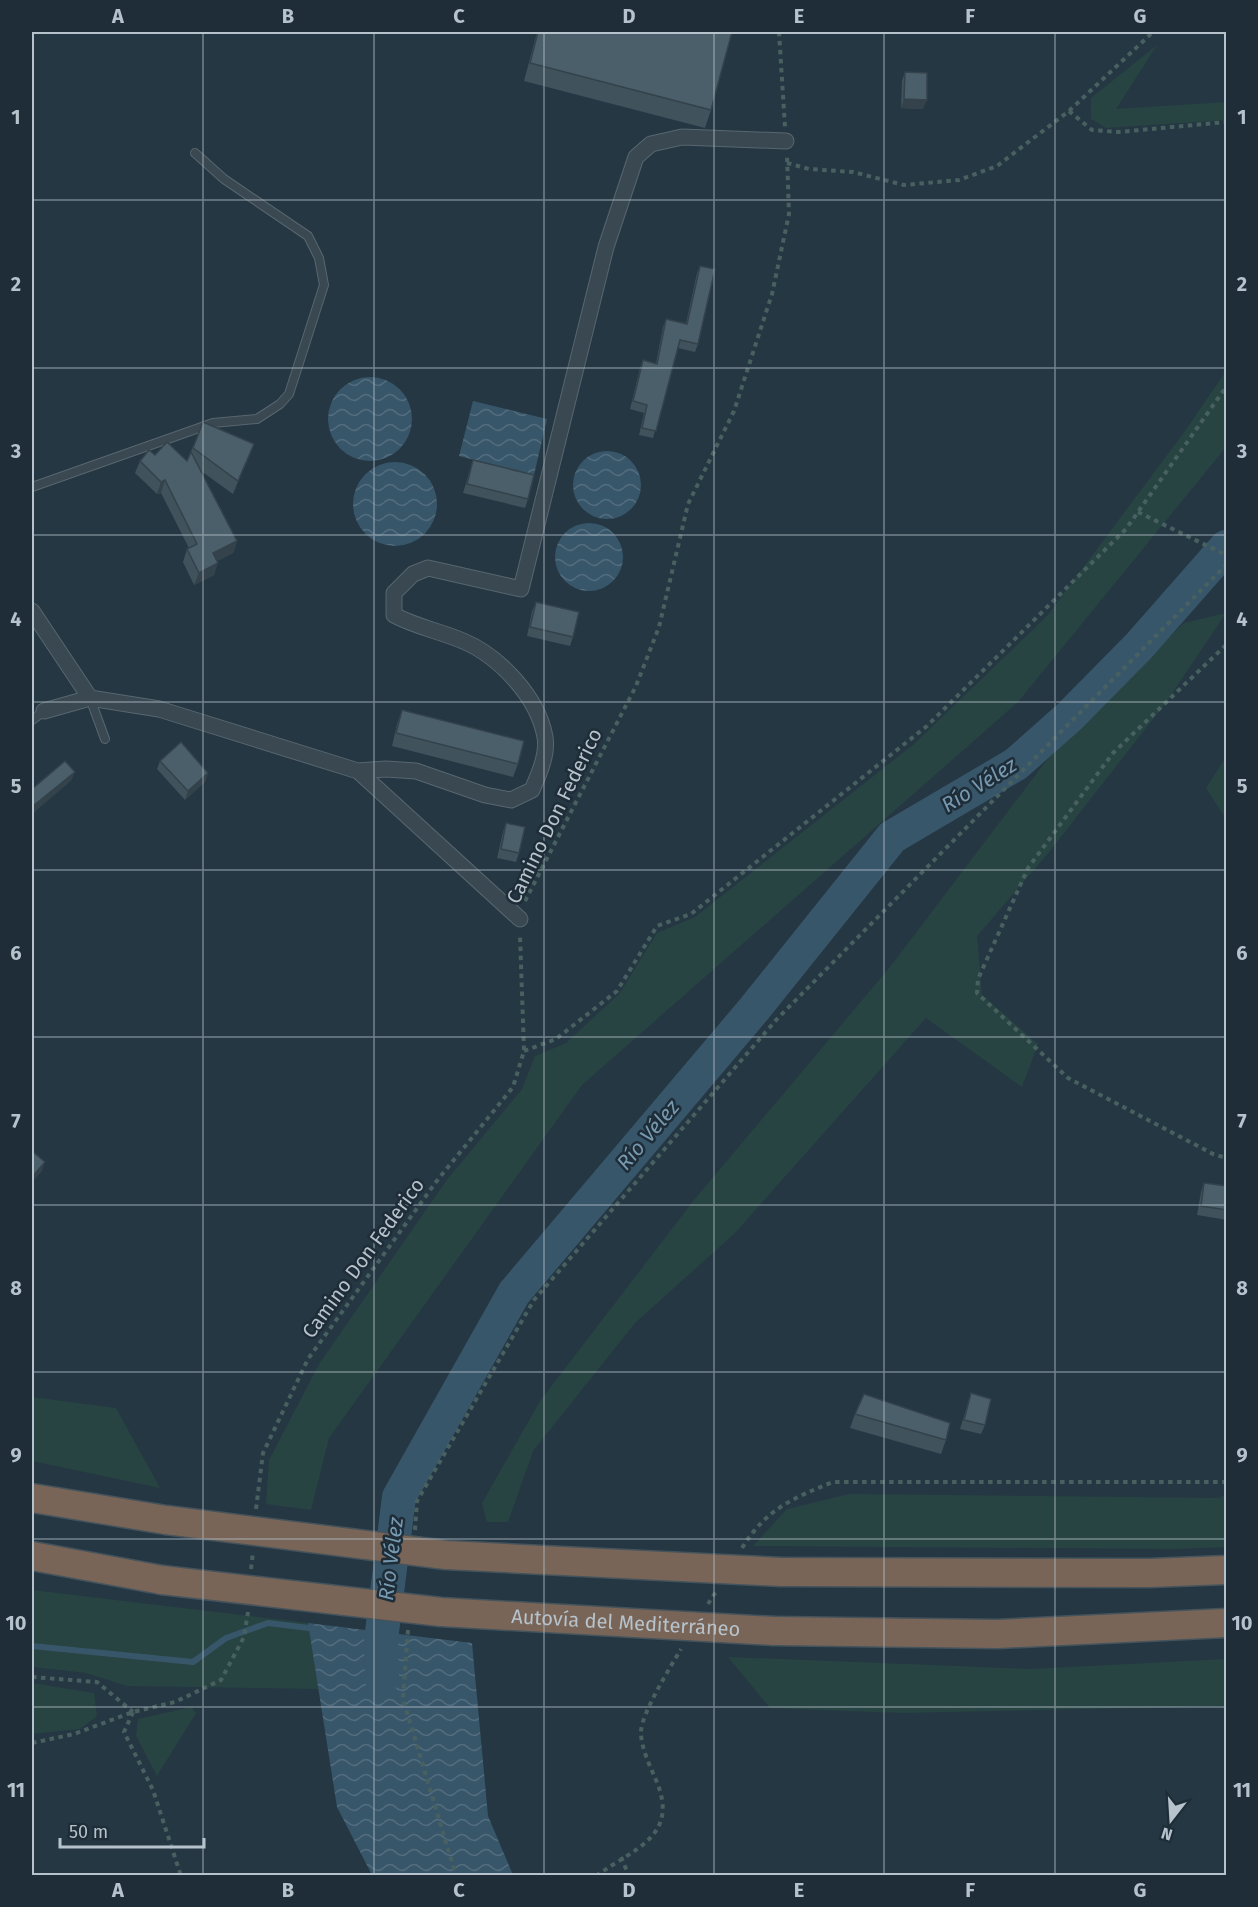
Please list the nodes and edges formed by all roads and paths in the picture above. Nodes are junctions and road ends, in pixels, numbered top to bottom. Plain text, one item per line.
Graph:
1 (779, 32) edge
2 (1153, 32) edge
3 (1069, 111) junction
4 (1227, 122) edge
5 (786, 141) junction
6 (195, 153) dead end
7 (787, 163) junction
8 (1227, 387) edge
9 (32, 487) edge
10 (1138, 512) junction
11 (1227, 555) edge
12 (1227, 566) edge
13 (32, 610) edge
14 (1227, 645) edge
15 (90, 698) junction
16 (38, 715) edge
17 (105, 739) dead end
18 (358, 771) junction
19 (520, 919) junction
20 (524, 1051) junction
21 (1227, 1158) edge
22 (32, 1493) edge
23 (32, 1498) edge
24 (98, 1510) junction
25 (255, 1518) dead end
26 (415, 1536) dead end
27 (254, 1541) dead end
28 (32, 1556) edge
29 (32, 1564) edge
30 (1227, 1570) edge
31 (251, 1574) dead end
32 (162, 1580) junction
33 (248, 1607) dead end
34 (1227, 1623) edge
35 (408, 1629) dead end
36 (32, 1677) edge
37 (133, 1712) junction
38 (32, 1743) edge
39 (621, 1857) dead end
40 (181, 1875) edge
41 (456, 1875) edge
42 (629, 1875) edge

1 - 5 path, Camino Don Federico
2 - 3 path
3 - 4 path
3 - 7 path
5 - 7 path, Camino Don Federico
5 - 18 street
6 - 9 lane
7 - 19 path, Camino Don Federico
8 - 10 path
10 - 11 path
10 - 20 path
12 - 26 path
13 - 15 street
14 - 21 path
15 - 16 street
15 - 17 lane
15 - 18 street
18 - 19 street
19 - 20 path, Camino Don Federico
20 - 25 path, Camino Don Federico
22 - 24 highway
23 - 24 highway
24 - 30 highway, bridge
27 - 31 path
28 - 32 highway, Autovía del Mediterráneo
29 - 32 highway
32 - 34 highway, Autovía del Mediterráneo, bridge
33 - 37 path
35 - 41 path
36 - 37 path
37 - 38 path
37 - 40 path
39 - 42 path

